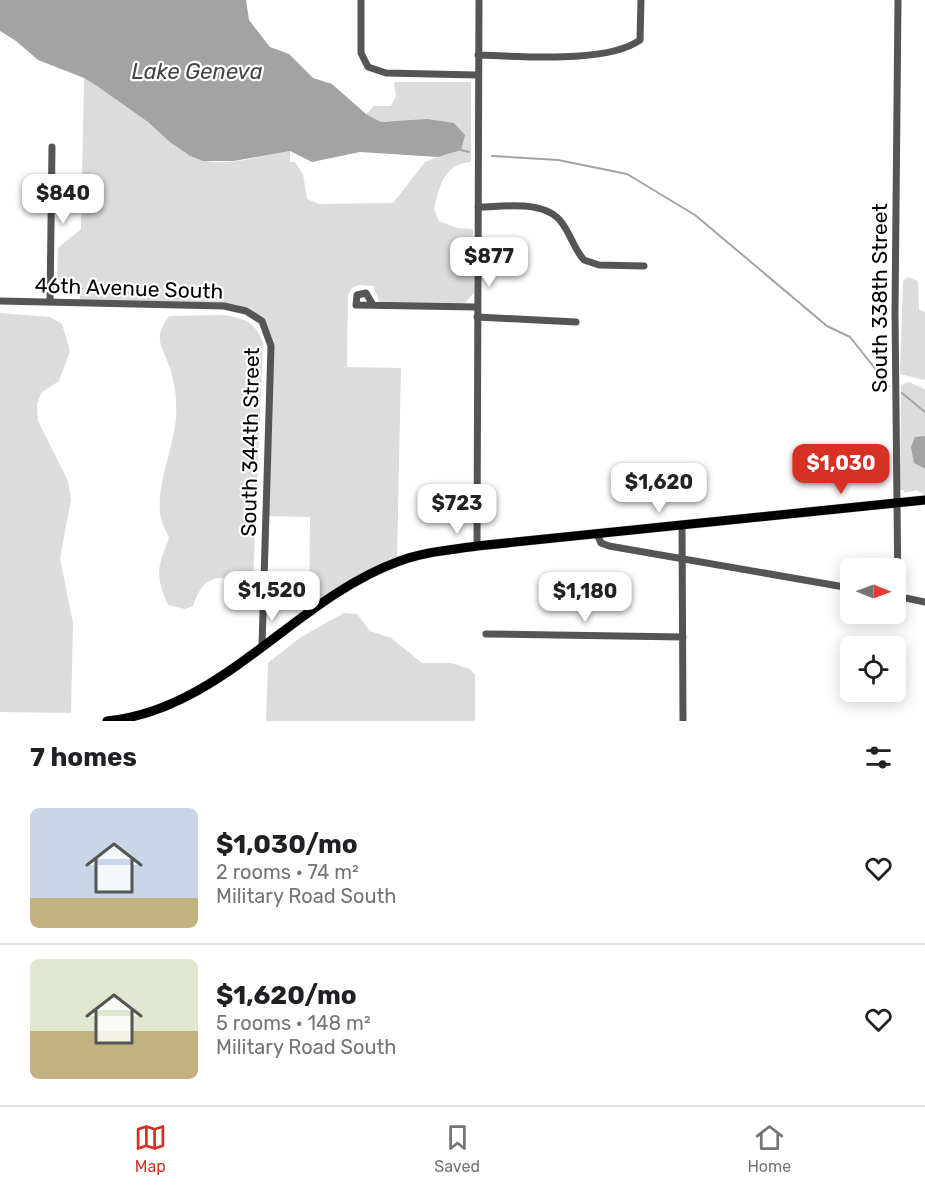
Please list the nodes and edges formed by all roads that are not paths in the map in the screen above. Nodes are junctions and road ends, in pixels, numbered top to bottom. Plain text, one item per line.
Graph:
1 (361, 0) edge
2 (479, 0) edge
3 (641, 0) edge
4 (898, 0) edge
5 (478, 56) junction
6 (477, 75) junction
7 (52, 147) dead end
8 (478, 207) junction
9 (644, 266) dead end
10 (0, 301) edge
11 (50, 302) junction
12 (373, 305) dead end
13 (476, 307) junction
14 (256, 316) joint
15 (477, 317) junction
16 (576, 322) dead end
17 (925, 500) edge
18 (897, 502) junction
19 (682, 525) junction
20 (597, 534) junction
21 (477, 546) junction
22 (897, 558) edge
23 (684, 560) junction
24 (840, 586) edge
25 (906, 598) edge
26 (925, 602) edge
27 (486, 634) dead end
28 (683, 637) junction
29 (262, 646) junction
30 (122, 720) edge
31 (107, 721) edge
32 (683, 721) edge

1 - 6 street
2 - 5 street
3 - 5 street
4 - 18 street, South 338th Street
5 - 6 street
6 - 8 street
7 - 11 street
8 - 9 street
8 - 13 street
10 - 11 street, 46th Avenue South
11 - 14 street, 46th Avenue South
12 - 13 street
13 - 15 street
14 - 29 street, South 344th Street
15 - 16 street
15 - 21 street
17 - 18 main road
18 - 19 main road
18 - 22 street, South 338th Street
19 - 20 main road
19 - 23 street
20 - 21 main road
20 - 23 street
21 - 29 main road
23 - 24 street
23 - 28 street
25 - 26 street
27 - 28 street
28 - 32 street
29 - 30 main road
30 - 31 main road

